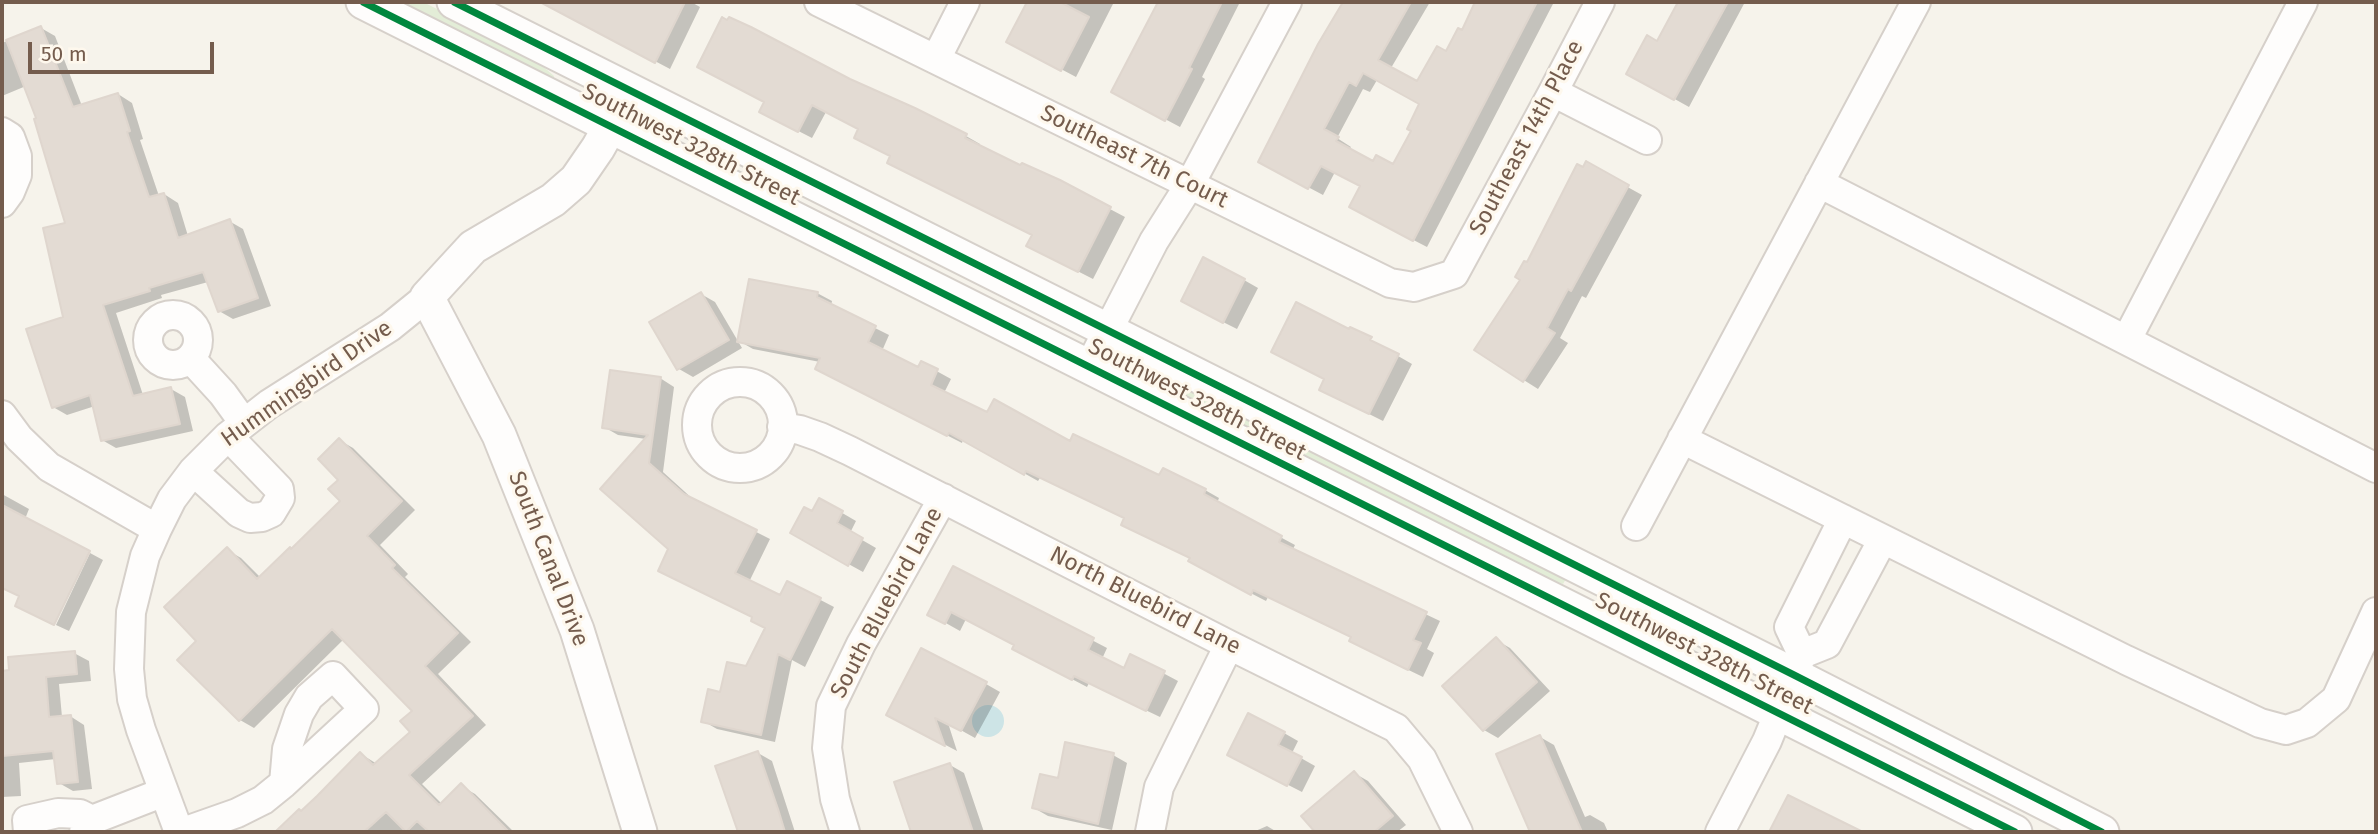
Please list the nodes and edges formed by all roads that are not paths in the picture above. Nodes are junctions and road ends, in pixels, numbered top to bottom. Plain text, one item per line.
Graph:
1 (363, 2) edge
2 (454, 2) edge
3 (819, 2) edge
4 (965, 2) edge
5 (1287, 2) edge
6 (1600, 2) edge
7 (1916, 2) edge
8 (2302, 2) edge
9 (936, 59) junction
10 (630, 90) junction
11 (1553, 92) junction
12 (611, 127) junction
13 (2, 132) edge
14 (1647, 140) dead end
15 (1819, 183) junction
16 (1190, 184) junction
17 (2, 203) edge
18 (1454, 274) joint
19 (427, 297) junction
20 (1108, 330) junction
21 (2127, 339) junction
22 (191, 359) dead end
23 (1088, 367) junction
24 (2, 415) edge
25 (782, 427) dead end
26 (236, 429) junction
27 (1682, 439) junction
28 (2376, 468) edge
29 (193, 471) junction
30 (943, 498) junction
31 (1843, 519) junction
32 (1636, 526) dead end
33 (157, 529) junction
34 (1883, 539) junction
35 (2376, 612) edge
36 (1229, 645) junction
37 (1798, 664) junction
38 (1777, 713) junction
39 (284, 783) dead end
40 (164, 792) junction
41 (88, 826) edge
42 (28, 832) edge
43 (181, 832) edge
44 (640, 832) edge
45 (845, 832) edge
46 (1150, 832) edge
47 (1458, 832) edge
48 (1720, 832) edge
49 (2015, 832) edge
50 (2102, 832) edge

1 - 12 street, Southwest 328th Street
2 - 10 street, Southwest 328th Street
3 - 9 street, Southeast 7th Court
4 - 9 street
5 - 16 street
6 - 11 street, Southeast 14th Place
7 - 15 street
8 - 21 street
9 - 16 street, Southeast 7th Court
10 - 12 street, Hummingbird Drive
10 - 20 street, Southwest 328th Street
11 - 14 street
11 - 18 street, Southeast 14th Place
12 - 19 street, Hummingbird Drive
12 - 23 street, Southwest 328th Street
13 - 17 street
15 - 21 street
15 - 27 street
16 - 18 street, Southeast 7th Court
16 - 20 street
19 - 26 street, Hummingbird Drive
19 - 44 street, South Canal Drive
20 - 23 street
20 - 37 street, Southwest 328th Street
21 - 28 street
22 - 26 street
23 - 38 street, Southwest 328th Street
24 - 33 street
25 - 30 street, North Bluebird Lane
26 - 29 street, Hummingbird Drive
26 - 29 street
27 - 31 street
27 - 32 street
29 - 33 street, Hummingbird Drive
30 - 36 street, North Bluebird Lane
30 - 45 street, South Bluebird Lane
31 - 34 street
31 - 37 street
33 - 40 street, Hummingbird Drive
34 - 35 street
34 - 37 street
36 - 46 street
36 - 47 street, North Bluebird Lane
37 - 38 street
37 - 50 street, Southwest 328th Street
38 - 48 street
38 - 49 street, Southwest 328th Street
39 - 43 street
40 - 41 street
40 - 43 street, Hummingbird Drive
41 - 42 street

